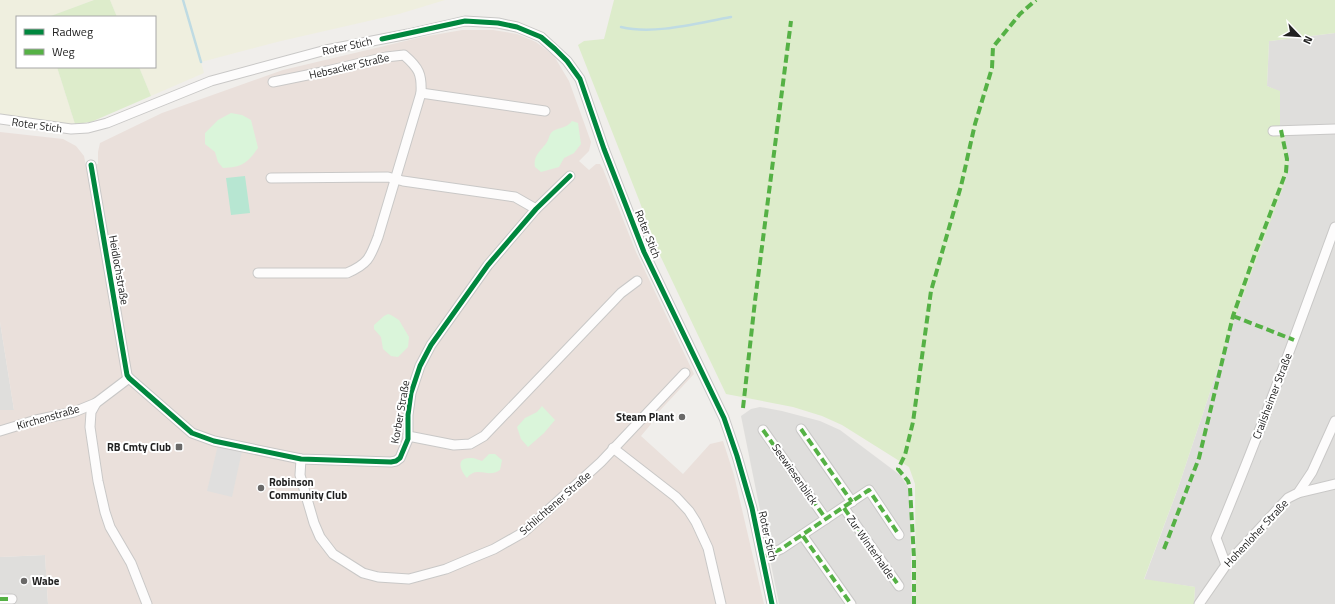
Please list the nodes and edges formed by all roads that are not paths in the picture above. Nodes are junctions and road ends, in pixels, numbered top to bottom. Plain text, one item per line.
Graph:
1 (273, 82) dead end
2 (421, 93) junction
3 (545, 110) dead end
4 (0, 120) edge
5 (1335, 129) edge
6 (1273, 131) dead end
7 (91, 165) dead end
8 (570, 176) dead end
9 (271, 178) dead end
10 (396, 179) junction
11 (536, 209) junction
12 (1335, 227) edge
13 (258, 273) dead end
14 (637, 281) dead end
15 (685, 373) dead end
16 (129, 378) junction
17 (96, 403) junction
18 (1335, 421) edge
19 (801, 429) dead end
20 (763, 430) dead end
21 (0, 432) edge
22 (408, 436) junction
23 (613, 448) junction
24 (301, 459) junction
25 (1335, 484) edge
26 (1298, 493) junction
27 (852, 502) junction
28 (844, 508) junction
29 (826, 519) junction
30 (899, 535) dead end
31 (803, 536) junction
32 (763, 557) junction
33 (1226, 564) junction
34 (899, 586) dead end
35 (0, 599) edge
36 (12, 599) dead end
37 (148, 604) edge
38 (721, 604) edge
39 (772, 604) edge
40 (851, 604) edge
41 (1198, 604) edge

1 - 2 street, Hebsacker Straße
2 - 3 street
2 - 10 street, Hebsacker Straße
4 - 32 street, Roter Stich
5 - 6 street
7 - 16 street, Heidlochstraße
8 - 11 street, Korber Straße
9 - 10 street
10 - 11 street
10 - 13 street, Hebsacker Straße
11 - 22 street, Korber Straße
12 - 33 street, Crailsheimer Straße
14 - 22 street, Korber Straße
15 - 23 street, Schlichtener Straße
16 - 17 street
16 - 24 street, Korber Straße
17 - 21 street, Kirchenstraße
17 - 37 street
18 - 26 street, Hohenloher Straße
19 - 27 street
20 - 29 street, Seewiesenblick
22 - 24 street, Korber Straße
23 - 24 street, Schlichtener Straße
23 - 38 street
25 - 26 street
26 - 33 street, Hohenloher Straße
27 - 28 street
27 - 30 street
28 - 29 street
28 - 34 street, Zur Winterhalde
29 - 31 street
31 - 32 street
31 - 40 street
32 - 39 street, Roter Stich
33 - 41 street, Hohenloher Straße
35 - 36 street

